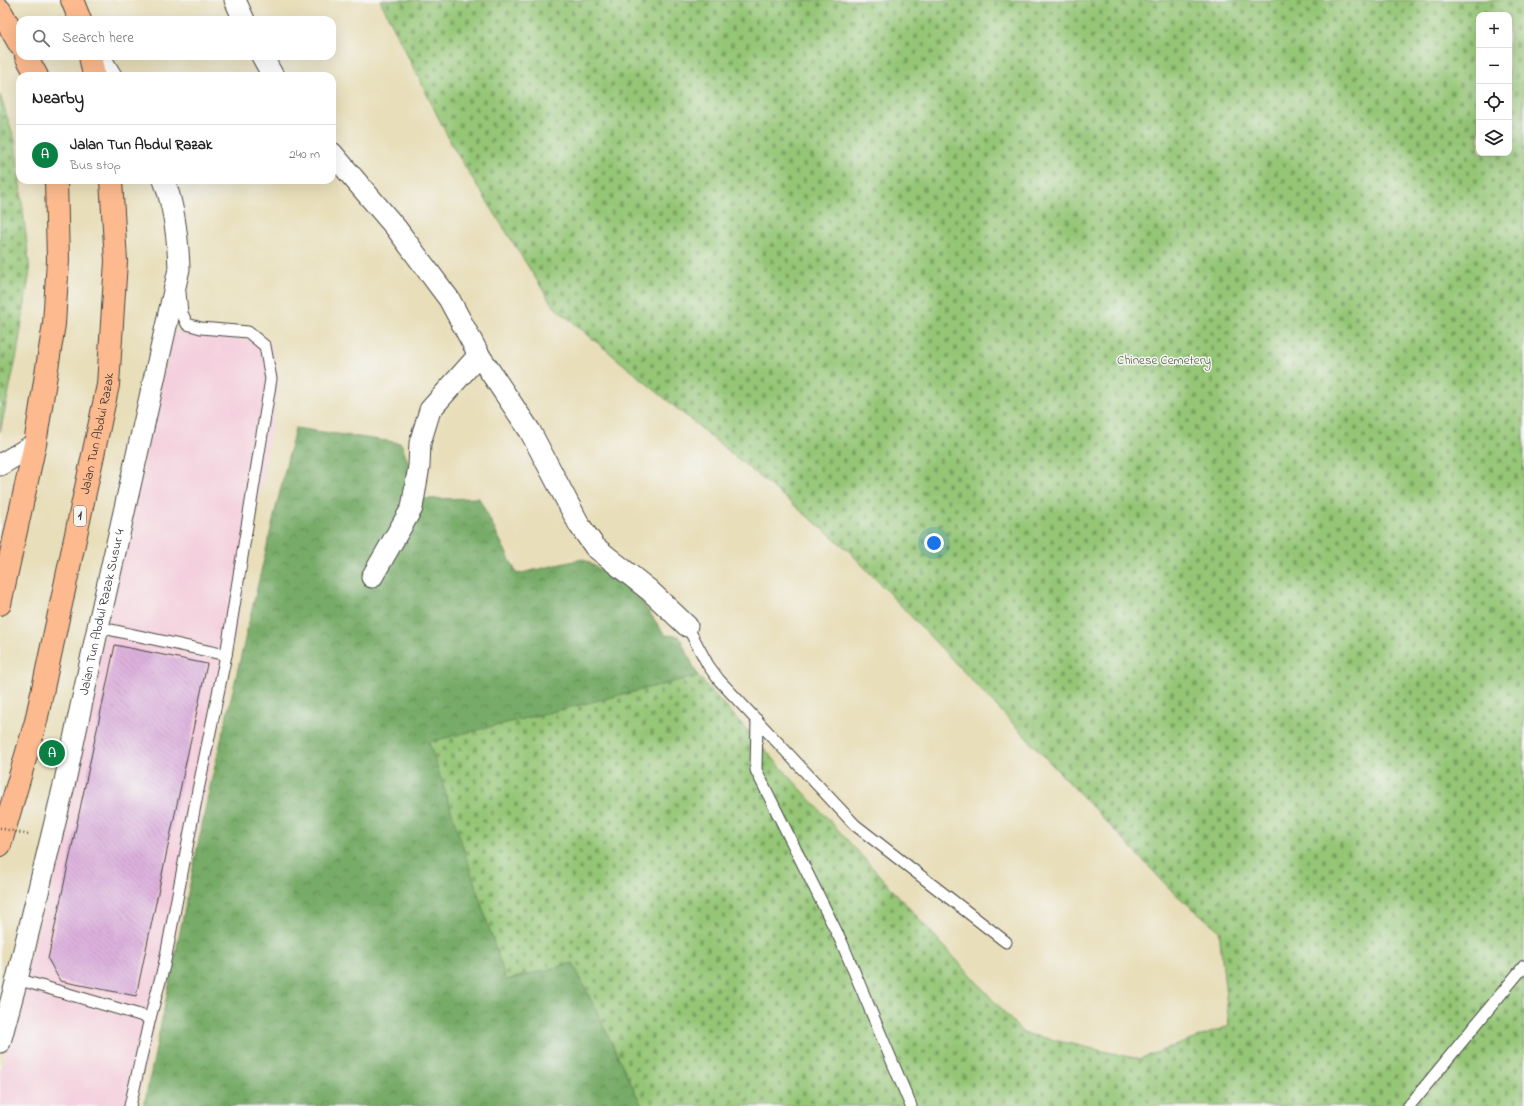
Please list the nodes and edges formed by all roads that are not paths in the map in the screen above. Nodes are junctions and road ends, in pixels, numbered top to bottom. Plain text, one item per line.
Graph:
1 (72, 0) edge
2 (235, 0) edge
3 (0, 10) edge
4 (78, 16) edge
5 (242, 16) edge
6 (16, 38) edge
7 (28, 60) edge
8 (91, 60) edge
9 (101, 60) edge
10 (264, 60) edge
11 (35, 72) edge
12 (93, 72) edge
13 (109, 72) edge
14 (271, 72) edge
15 (336, 158) edge
16 (56, 184) edge
17 (111, 184) edge
18 (165, 184) edge
19 (179, 270) junction
20 (479, 355) junction
21 (35, 444) junction
22 (0, 465) edge
23 (372, 576) dead end
24 (0, 604) edge
25 (687, 626) joint
26 (98, 627) junction
27 (226, 655) junction
28 (757, 720) junction
29 (0, 845) edge
30 (1006, 942) dead end
31 (1524, 966) edge
32 (17, 979) junction
33 (150, 1018) junction
34 (0, 1042) edge
35 (130, 1106) edge
36 (911, 1106) edge
37 (1409, 1106) edge

1 - 4 highway
2 - 5 street
3 - 6 highway
7 - 11 highway
8 - 12 highway
9 - 13 street
10 - 14 street
15 - 20 street
16 - 21 highway
17 - 29 highway, Jalan Tun Abdul Razak / 1
18 - 19 street, Jalan Tun Abdul Razak Susur 4
19 - 26 street, Jalan Tun Abdul Razak Susur 4
19 - 27 lane
20 - 23 street
20 - 25 street
21 - 22 street
21 - 24 highway
25 - 28 lane
26 - 27 lane
26 - 32 street, Jalan Tun Abdul Razak Susur 4
27 - 33 lane
28 - 30 lane
28 - 36 lane
31 - 37 lane
32 - 33 lane
32 - 34 street, Jalan Tun Abdul Razak Susur 4
33 - 35 lane

